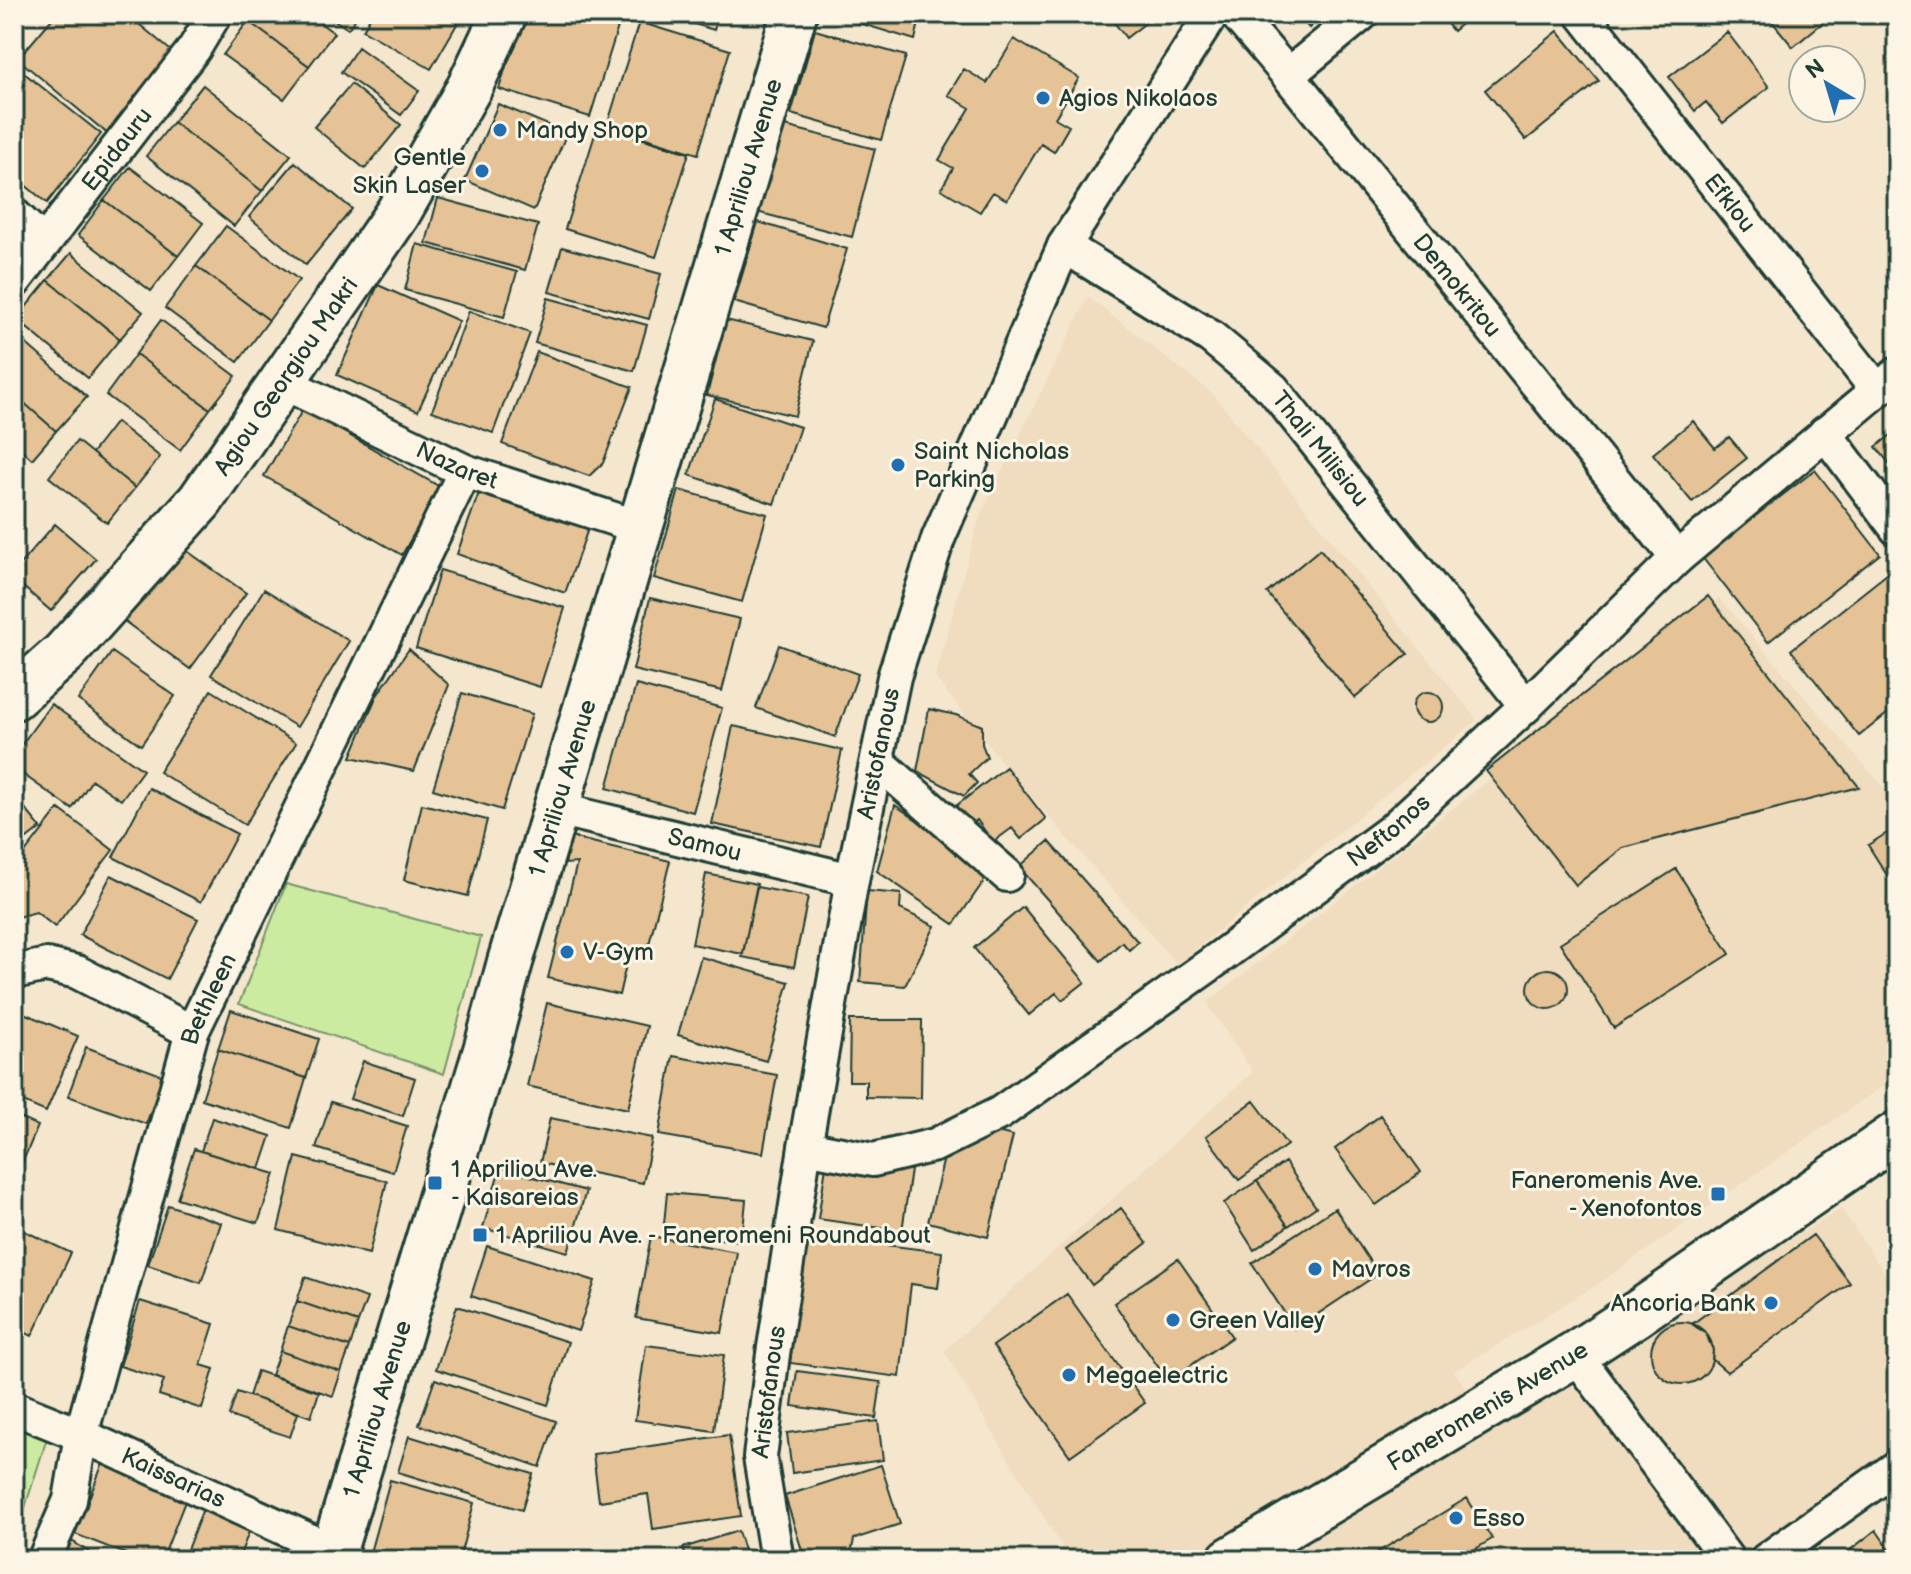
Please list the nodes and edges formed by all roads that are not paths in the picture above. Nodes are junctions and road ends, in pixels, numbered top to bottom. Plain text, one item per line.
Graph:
1 (215, 14) edge
2 (504, 14) edge
3 (794, 14) edge
4 (1212, 14) edge
5 (1236, 14) edge
6 (1362, 14) edge
7 (1582, 14) edge
8 (1288, 75) junction
9 (14, 215) edge
10 (44, 243) junction
11 (1064, 246) junction
12 (14, 282) edge
13 (282, 382) junction
14 (1887, 382) edge
15 (1825, 433) junction
16 (465, 471) junction
17 (639, 527) junction
18 (1897, 529) edge
19 (1677, 558) junction
20 (14, 697) edge
21 (1526, 706) junction
22 (877, 761) junction
23 (557, 809) junction
24 (1007, 875) dead end
25 (852, 880) junction
26 (14, 972) edge
27 (192, 1032) junction
28 (1897, 1134) edge
29 (805, 1147) junction
30 (1575, 1354) junction
31 (14, 1408) edge
32 (81, 1435) junction
33 (1897, 1467) edge
34 (332, 1556) edge
35 (44, 1560) edge
36 (777, 1560) edge
37 (1230, 1560) edge
38 (1728, 1560) edge
39 (1766, 1560) edge

1 - 10 street, Epidauru
2 - 13 main road, Agiou Georgiou Makri
3 - 17 main road, 1 Apriliou Avenue
4 - 11 street, Aristofanous
5 - 8 street, Demokritou
6 - 8 street
7 - 14 street, Efklou
8 - 19 street, Demokritou
9 - 10 street
10 - 12 street, Epidauru
11 - 21 street, Thali Milisiou
11 - 22 street, Aristofanous
13 - 16 street, Nazaret
13 - 20 main road, Agiou Georgiou Makri
14 - 15 street, Neftonos
15 - 18 street
15 - 19 street, Neftonos
16 - 17 street, Nazaret
16 - 27 street, Bethleen
17 - 23 main road, 1 Apriliou Avenue
19 - 21 street, Neftonos
21 - 29 street, Neftonos
22 - 24 street
22 - 25 street, Aristofanous
23 - 25 street, Samou
23 - 34 main road, 1 Apriliou Avenue
25 - 29 street, Aristofanous
26 - 27 street
27 - 32 street, Bethleen
28 - 30 main road, Faneromenis Avenue
29 - 36 street, Aristofanous
30 - 37 main road, Faneromenis Avenue
30 - 38 street
31 - 32 street, Kaissarias
32 - 34 street, Kaissarias
32 - 35 street, Bethleen
33 - 39 street

